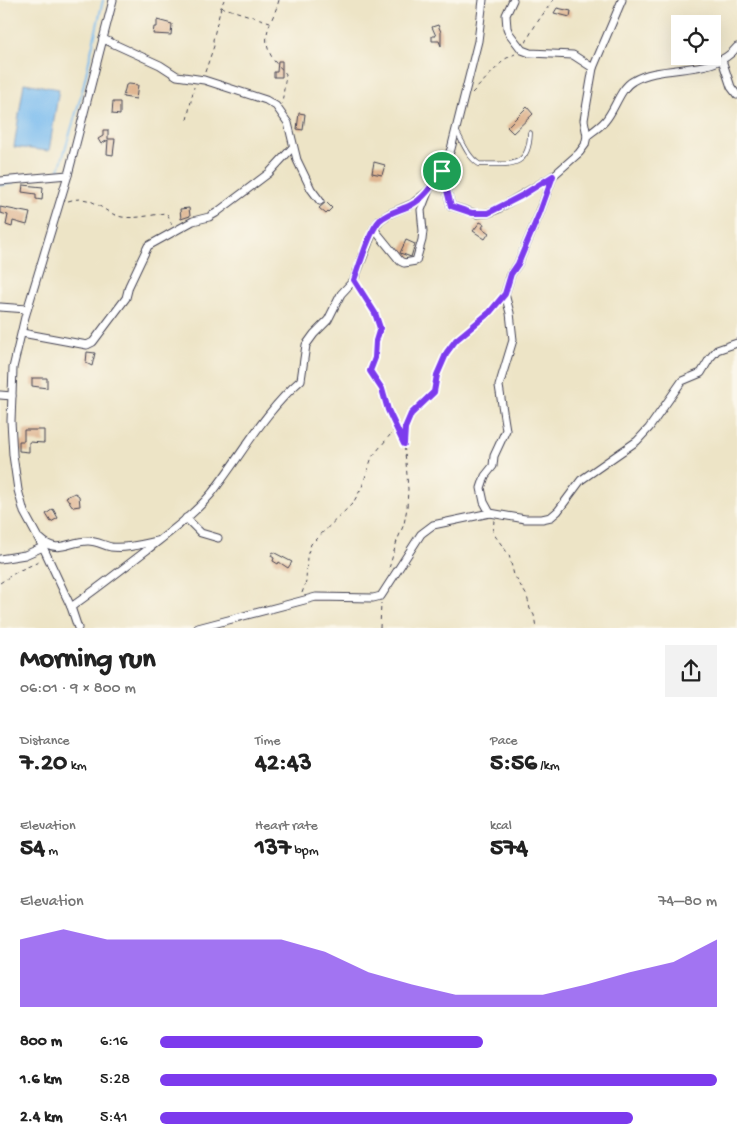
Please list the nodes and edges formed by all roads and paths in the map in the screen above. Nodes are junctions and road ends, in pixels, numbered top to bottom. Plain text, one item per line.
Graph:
1 (113, 0) edge
2 (224, 0) edge
3 (279, 0) edge
4 (483, 0) edge
5 (513, 0) edge
6 (554, 0) edge
7 (622, 0) edge
8 (221, 7) junction
9 (270, 22) junction
10 (103, 39) junction
11 (737, 47) edge
12 (522, 50) junction
13 (722, 60) junction
14 (593, 68) junction
15 (201, 80) junction
16 (737, 95) edge
17 (462, 104) junction
18 (281, 112) junction
19 (187, 120) dead end
20 (456, 130) junction
21 (530, 133) dead end
22 (587, 136) junction
23 (293, 147) junction
24 (442, 171) junction
25 (68, 175) junction
26 (553, 176) junction
27 (0, 181) edge
28 (428, 191) junction
29 (320, 201) dead end
30 (58, 204) junction
31 (374, 229) junction
32 (174, 231) junction
33 (354, 280) junction
34 (505, 294) junction
35 (0, 307) edge
36 (28, 309) junction
37 (22, 333) junction
38 (737, 343) edge
39 (0, 396) edge
40 (12, 396) junction
41 (396, 428) junction
42 (404, 444) junction
43 (492, 513) junction
44 (186, 518) junction
45 (38, 537) junction
46 (218, 538) dead end
47 (160, 540) junction
48 (43, 547) junction
49 (0, 559) edge
50 (48, 559) junction
51 (0, 584) edge
52 (387, 586) junction
53 (381, 596) junction
54 (296, 602) junction
55 (71, 608) junction
56 (78, 628) edge
57 (198, 628) edge
58 (380, 628) edge
59 (536, 628) edge

1 - 10 street
2 - 8 path
3 - 9 path
4 - 17 street
5 - 12 street
6 - 12 path
7 - 14 street
8 - 9 path
8 - 15 path
9 - 18 path
10 - 15 street
10 - 25 street
11 - 13 street
12 - 14 street
12 - 17 path
13 - 16 street
13 - 22 street
14 - 22 street
15 - 18 street
15 - 19 path
17 - 20 street
18 - 23 street
20 - 21 lane
20 - 24 street
22 - 26 street
23 - 29 street
23 - 32 street
24 - 26 street
24 - 28 street
25 - 27 street
25 - 30 street
26 - 34 street
28 - 31 street
28 - 31 street
30 - 32 path
30 - 36 street
31 - 33 street
32 - 37 street
33 - 41 path
33 - 44 street
34 - 42 path
34 - 43 street
35 - 36 street
36 - 37 street
37 - 40 street
38 - 43 street
39 - 40 street
40 - 45 street
41 - 42 path
41 - 54 path
42 - 52 path
43 - 52 street
43 - 59 path
44 - 46 street
44 - 47 street
45 - 47 street
45 - 48 street
47 - 55 street
48 - 49 street
48 - 50 street
50 - 51 path
50 - 55 street
52 - 53 street
53 - 54 street
53 - 58 path
54 - 57 street
55 - 56 street

